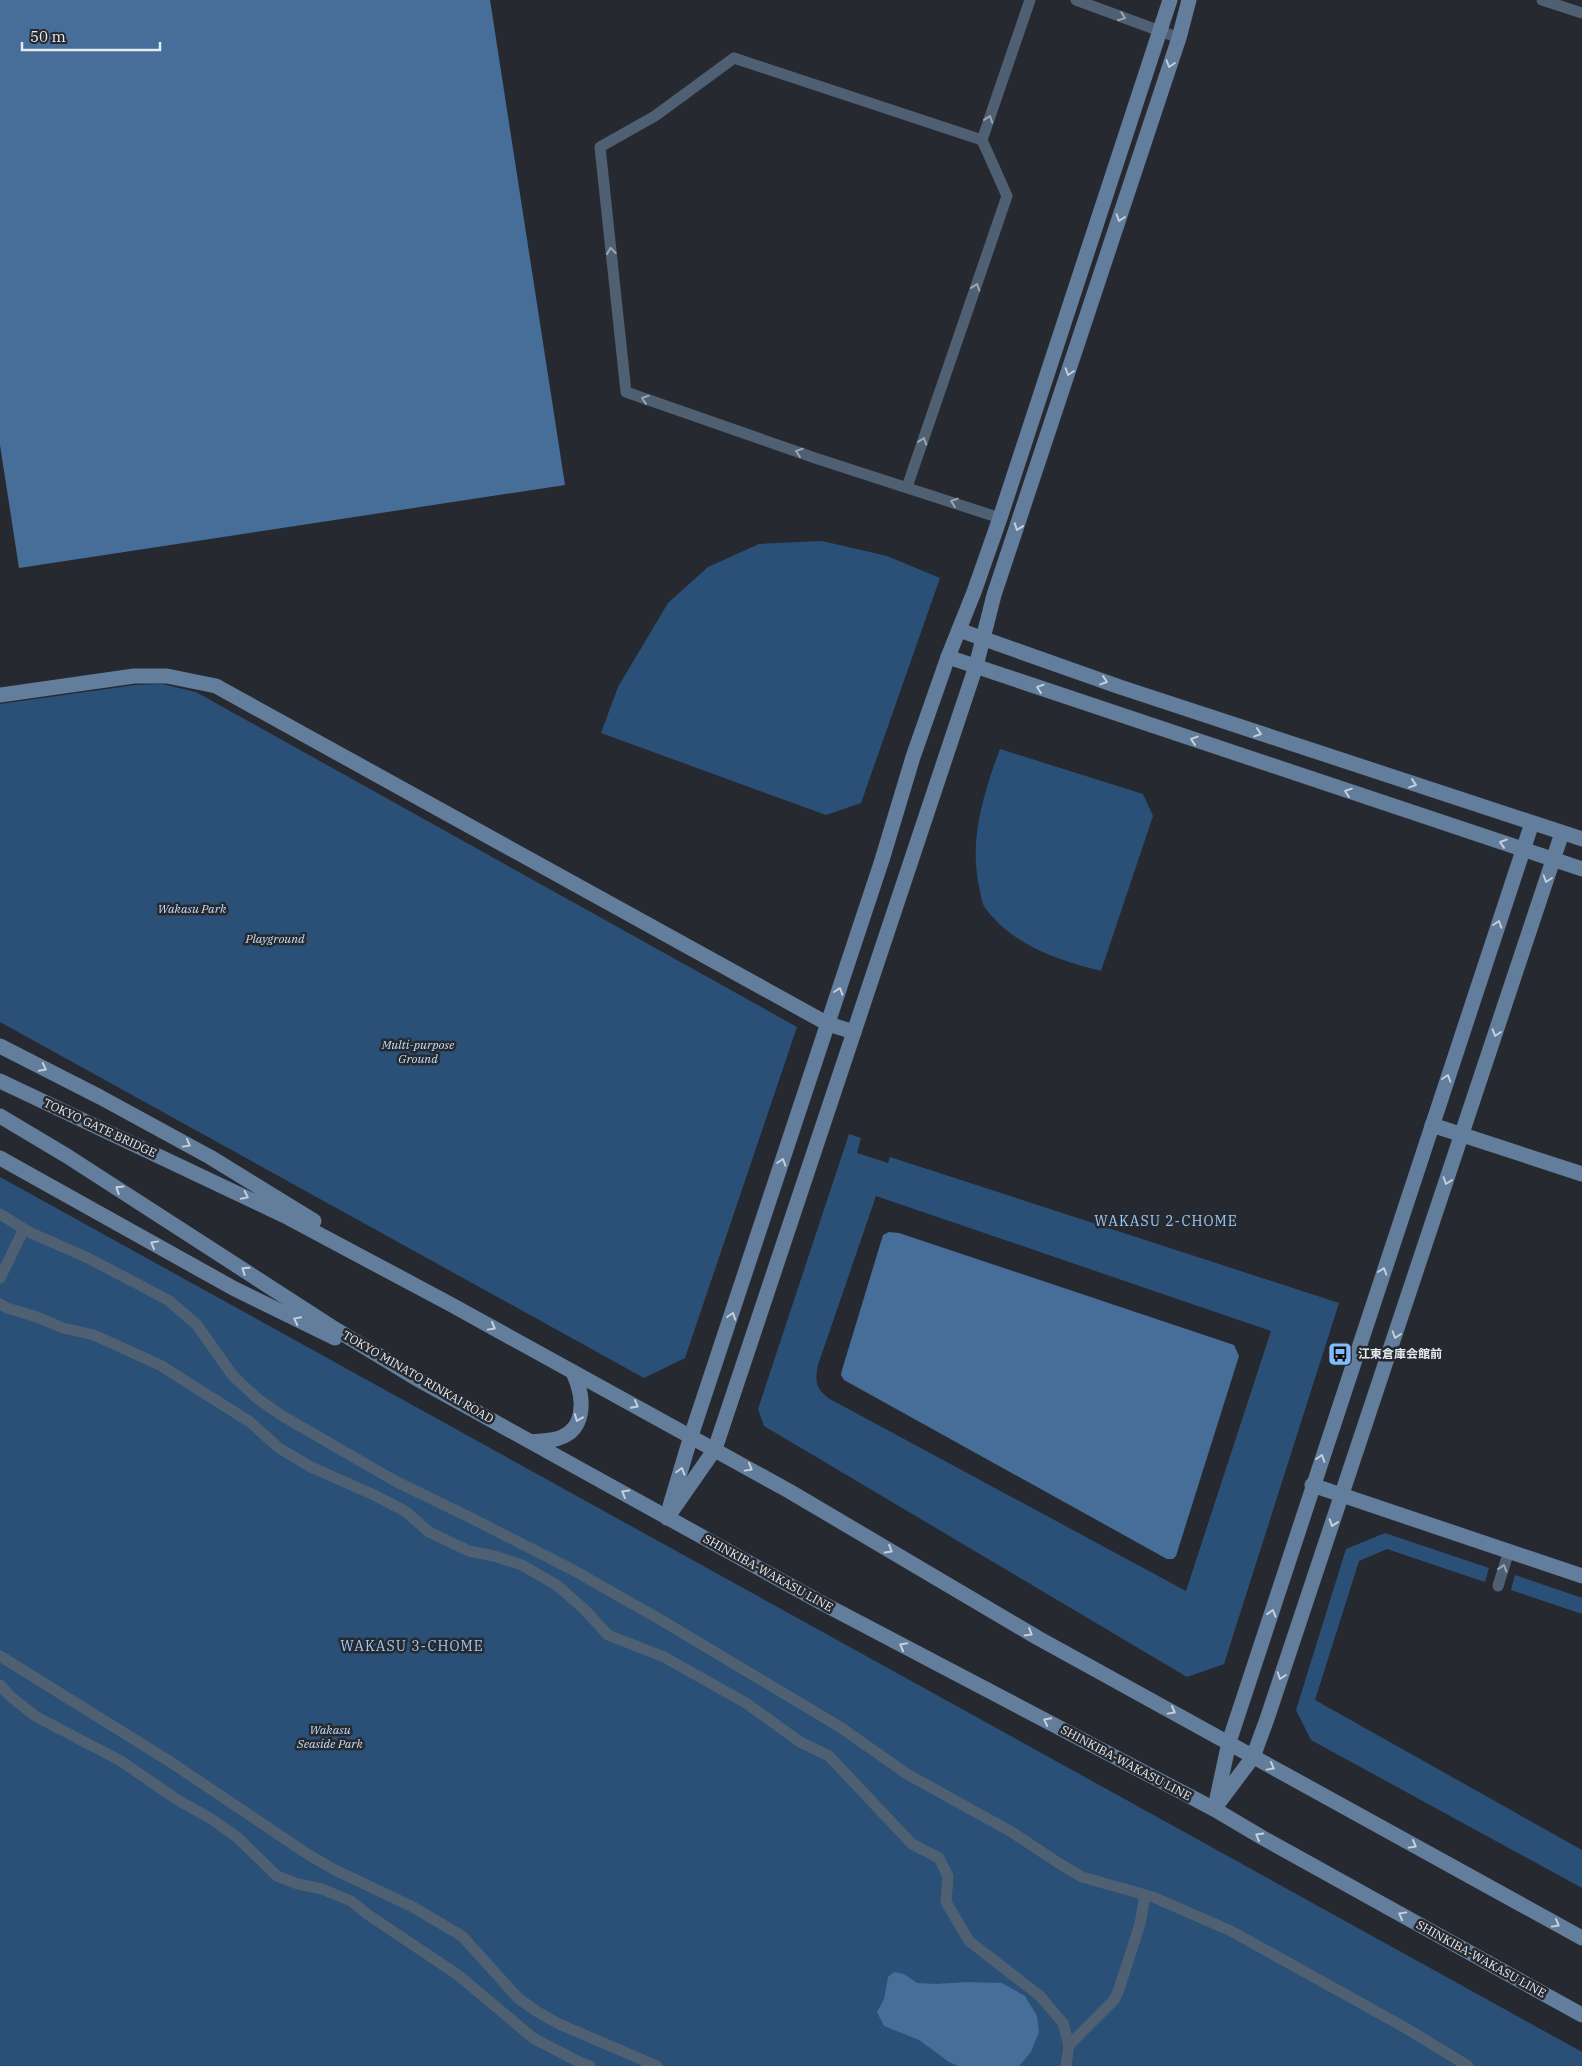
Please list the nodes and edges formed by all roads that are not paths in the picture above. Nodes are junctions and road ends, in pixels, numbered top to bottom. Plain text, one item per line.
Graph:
1 (1030, 0) edge
2 (1076, 0) edge
3 (1170, 0) edge
4 (1189, 0) edge
5 (1542, 0) edge
6 (1582, 14) edge
7 (1159, 31) junction
8 (1179, 38) junction
9 (982, 140) junction
10 (907, 487) junction
11 (1000, 518) junction
12 (959, 630) junction
13 (984, 639) junction
14 (948, 657) junction
15 (976, 666) junction
16 (0, 695) edge
17 (1532, 823) junction
18 (1562, 832) junction
19 (1582, 839) edge
20 (1522, 849) junction
21 (1554, 860) junction
22 (1582, 869) edge
23 (828, 1024) junction
24 (854, 1032) junction
25 (0, 1046) edge
26 (0, 1080) edge
27 (0, 1116) edge
28 (1432, 1125) junction
29 (1462, 1135) junction
30 (0, 1158) edge
31 (1582, 1174) edge
32 (0, 1214) edge
33 (24, 1229) junction
34 (0, 1278) edge
35 (0, 1304) edge
36 (450, 1304) junction
37 (573, 1372) junction
38 (419, 1380) junction
39 (691, 1436) junction
40 (532, 1442) junction
41 (716, 1450) junction
42 (1312, 1485) junction
43 (1343, 1495) junction
44 (667, 1518) junction
45 (1509, 1551) junction
46 (1582, 1576) edge
47 (1498, 1586) dead end
48 (0, 1656) edge
49 (0, 1685) edge
50 (1229, 1742) junction
51 (1254, 1757) junction
52 (1214, 1809) junction
53 (1145, 1895) junction
54 (1582, 1938) edge
55 (1582, 2015) edge
56 (1069, 2045) junction
57 (590, 2066) edge
58 (657, 2066) edge
59 (1066, 2066) edge
60 (1468, 2066) edge

9 -> 1 lane
2 -> 7 lane
3 - 7 street
4 - 8 street
5 - 6 lane
7 - 8 lane
7 - 11 street
8 -> 13 street
10 -> 9 lane
10 -> 9 lane
11 -> 10 lane
11 - 12 street
12 - 13 street
12 - 14 street
13 - 15 street
13 -> 17 street
14 - 15 street
23 -> 14 street
20 -> 15 street
15 - 24 street
16 - 23 street
17 - 18 street
17 - 20 street
18 - 19 street
18 - 21 street
20 - 21 street
28 -> 20 street
21 - 22 street
21 -> 29 street
23 - 24 street
39 -> 23 street
24 - 41 street
25 -> 36 street
26 -> 36 street, TOKYO GATE BRIDGE
38 -> 27 street, TOKYO MINATO RINKAI ROAD
28 - 29 street
42 -> 28 street
29 - 31 street
29 -> 43 street
38 -> 30 street
32 - 33 lane
33 - 34 lane
33 - 53 lane
35 - 56 lane
36 -> 37 street
37 -> 39 street
37 -> 40 street
38 - 40 street, TOKYO MINATO RINKAI ROAD
39 - 41 street
44 -> 39 street
44 -> 40 street, TOKYO MINATO RINKAI ROAD
41 - 44 street
41 -> 50 street
42 - 43 street
50 -> 42 street
43 - 45 street
43 -> 51 street
52 -> 44 street, SHINKIBA-WAKASU LINE
45 - 46 street
47 -> 45 lane
48 - 58 lane
49 - 57 lane
50 - 51 street
50 - 52 street
51 - 52 street
51 -> 54 street
55 -> 52 street, SHINKIBA-WAKASU LINE
53 - 56 lane
53 - 60 lane
56 - 59 lane

